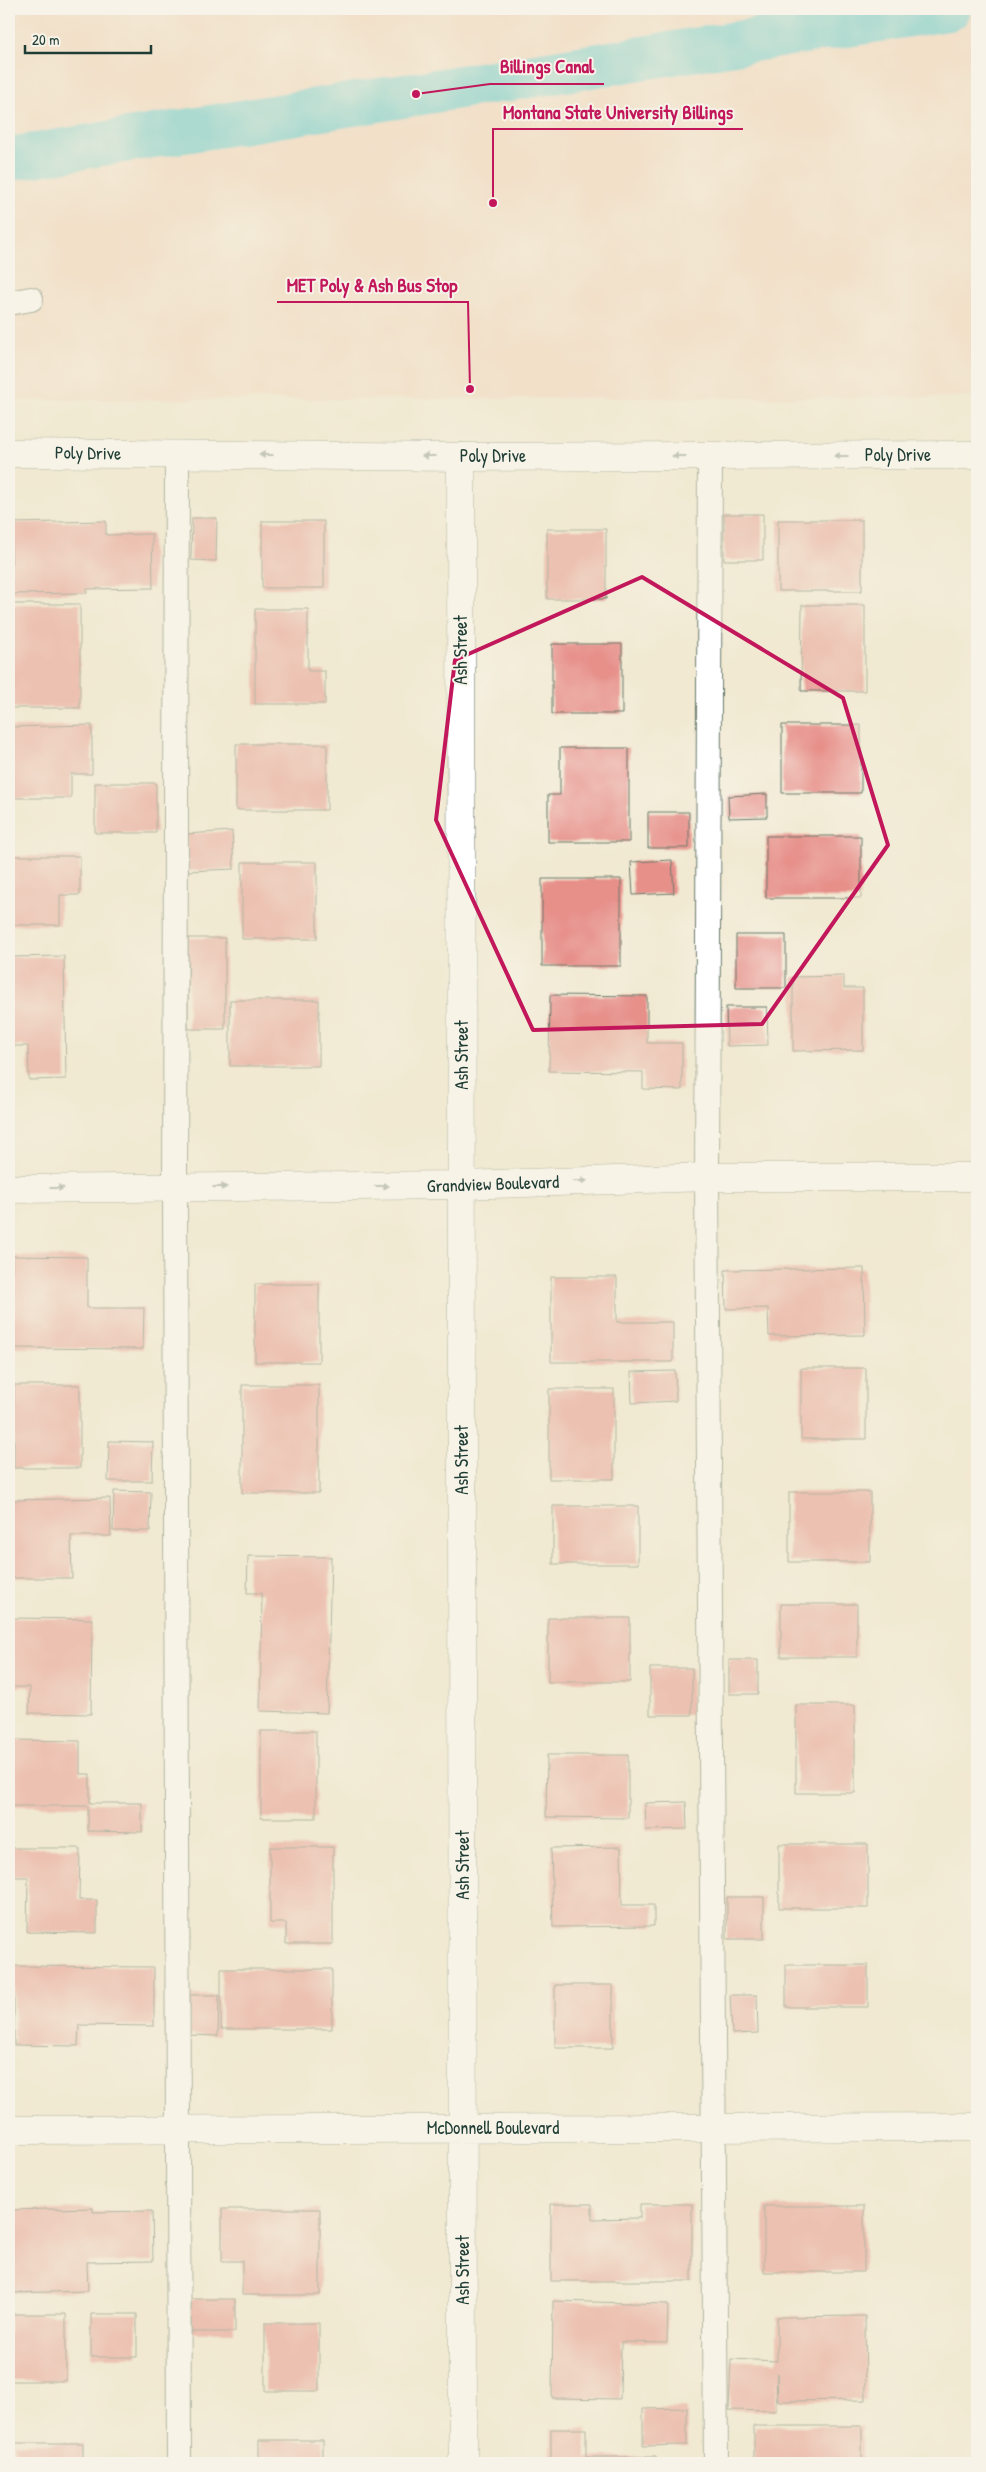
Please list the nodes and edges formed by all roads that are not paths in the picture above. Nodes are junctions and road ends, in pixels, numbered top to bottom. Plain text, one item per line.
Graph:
1 (9, 452) edge
2 (177, 454) junction
3 (977, 455) edge
4 (710, 456) junction
5 (461, 457) junction
6 (707, 1177) junction
7 (977, 1178) edge
8 (462, 1185) junction
9 (176, 1187) junction
10 (9, 1189) edge
11 (977, 2127) edge
12 (463, 2128) junction
13 (714, 2128) junction
14 (177, 2129) junction
15 (9, 2130) edge
16 (179, 2463) edge
17 (463, 2463) edge
18 (716, 2463) edge

1 - 2 street, Poly Drive
5 -> 2 street, Poly Drive
2 - 9 lane
3 -> 4 street, Poly Drive
4 -> 5 street, Poly Drive
4 - 6 lane
5 - 8 street, Ash Street
6 - 7 street, Grandview Boulevard
8 -> 6 street, Grandview Boulevard
6 - 13 lane
9 -> 8 street, Grandview Boulevard
8 - 12 street, Ash Street
10 -> 9 street, Grandview Boulevard
9 - 14 lane
11 - 13 street, McDonnell Boulevard
12 - 13 street, McDonnell Boulevard
12 - 14 street, McDonnell Boulevard
12 - 17 street, Ash Street
13 - 18 lane
14 - 15 street, McDonnell Boulevard
14 - 16 lane

